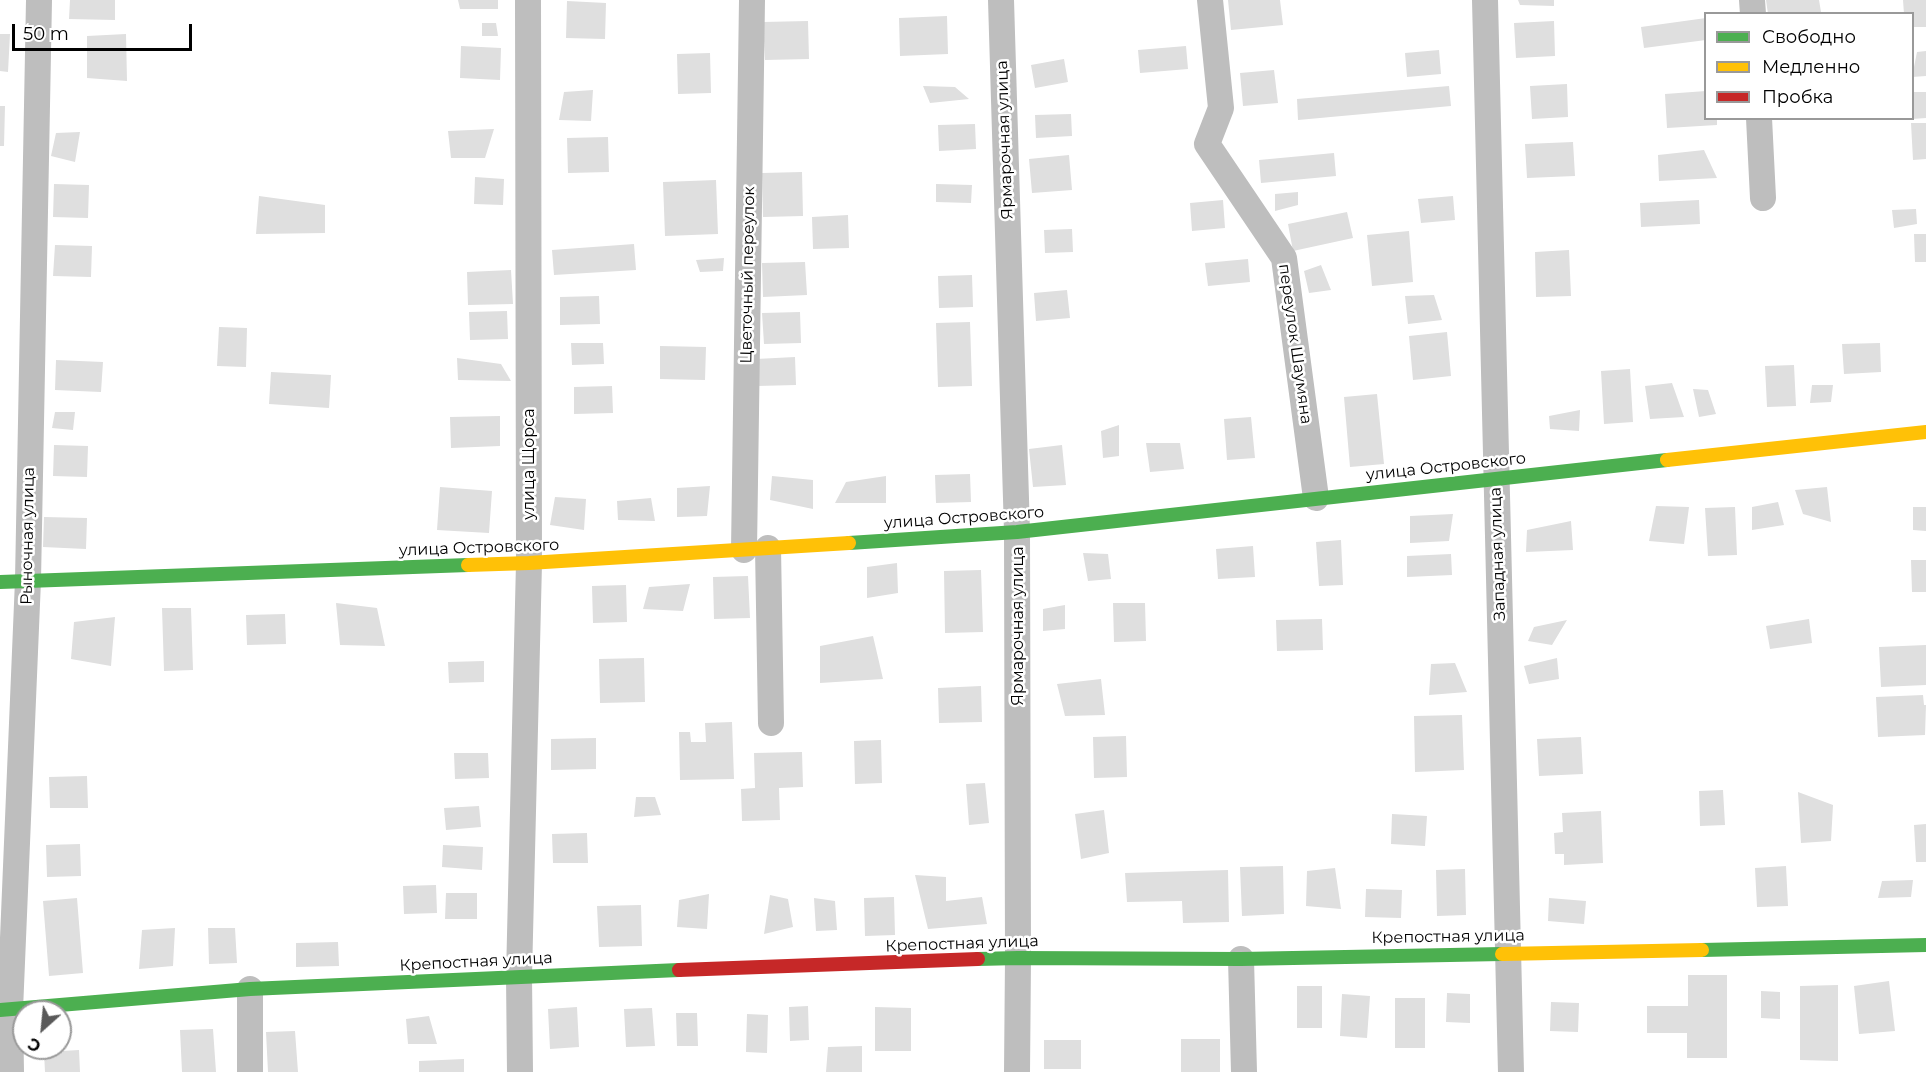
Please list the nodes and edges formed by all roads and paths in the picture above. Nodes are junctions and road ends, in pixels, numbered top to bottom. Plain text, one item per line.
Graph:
1 (39, 0) edge
2 (528, 0) edge
3 (752, 0) edge
4 (1001, 0) edge
5 (1210, 0) edge
6 (1485, 0) edge
7 (1759, 120) edge
8 (1763, 198) dead end
9 (1926, 432) edge
10 (1496, 478) junction
11 (1316, 498) junction
12 (1017, 532) junction
13 (756, 549) junction
14 (529, 563) junction
15 (28, 580) junction
16 (0, 582) edge
17 (771, 723) dead end
18 (1926, 945) edge
19 (1509, 952) junction
20 (1018, 958) junction
21 (1241, 959) junction
22 (519, 976) junction
23 (250, 989) junction
24 (5, 1010) edge
25 (11, 1072) edge
26 (250, 1072) edge
27 (520, 1072) edge
28 (1017, 1072) edge
29 (1244, 1072) edge
30 (1511, 1072) edge

1 - 15 street, Рыночная улица
2 - 14 street, улица Щорса
3 - 13 street, Цветочный переулок
4 - 12 street, Ярмарочная улица
5 - 11 street, переулок Шаумяна
6 - 10 street, Западная улица
7 - 8 street
9 - 10 street, улица Островского
10 - 11 street, улица Островского
10 - 19 street, Западная улица
11 - 12 street, улица Островского
12 - 13 street, улица Островского
12 - 20 street, Ярмарочная улица
13 - 14 street, улица Островского
13 - 17 street, Цветочный переулок
14 - 15 street, улица Островского
14 - 22 street, улица Щорса
15 - 16 street, улица Островского
15 - 24 street, Рыночная улица
18 - 19 street, Крепостная улица
19 - 21 street, Крепостная улица
19 - 30 street, Западная улица
20 - 21 street, Крепостная улица
20 - 22 street, Крепостная улица
20 - 28 street, Ярмарочная улица
21 - 29 street
22 - 23 street, Крепостная улица
22 - 27 street, улица Щорса
23 - 24 street, Крепостная улица
23 - 26 street
24 - 25 street, Рыночная улица

